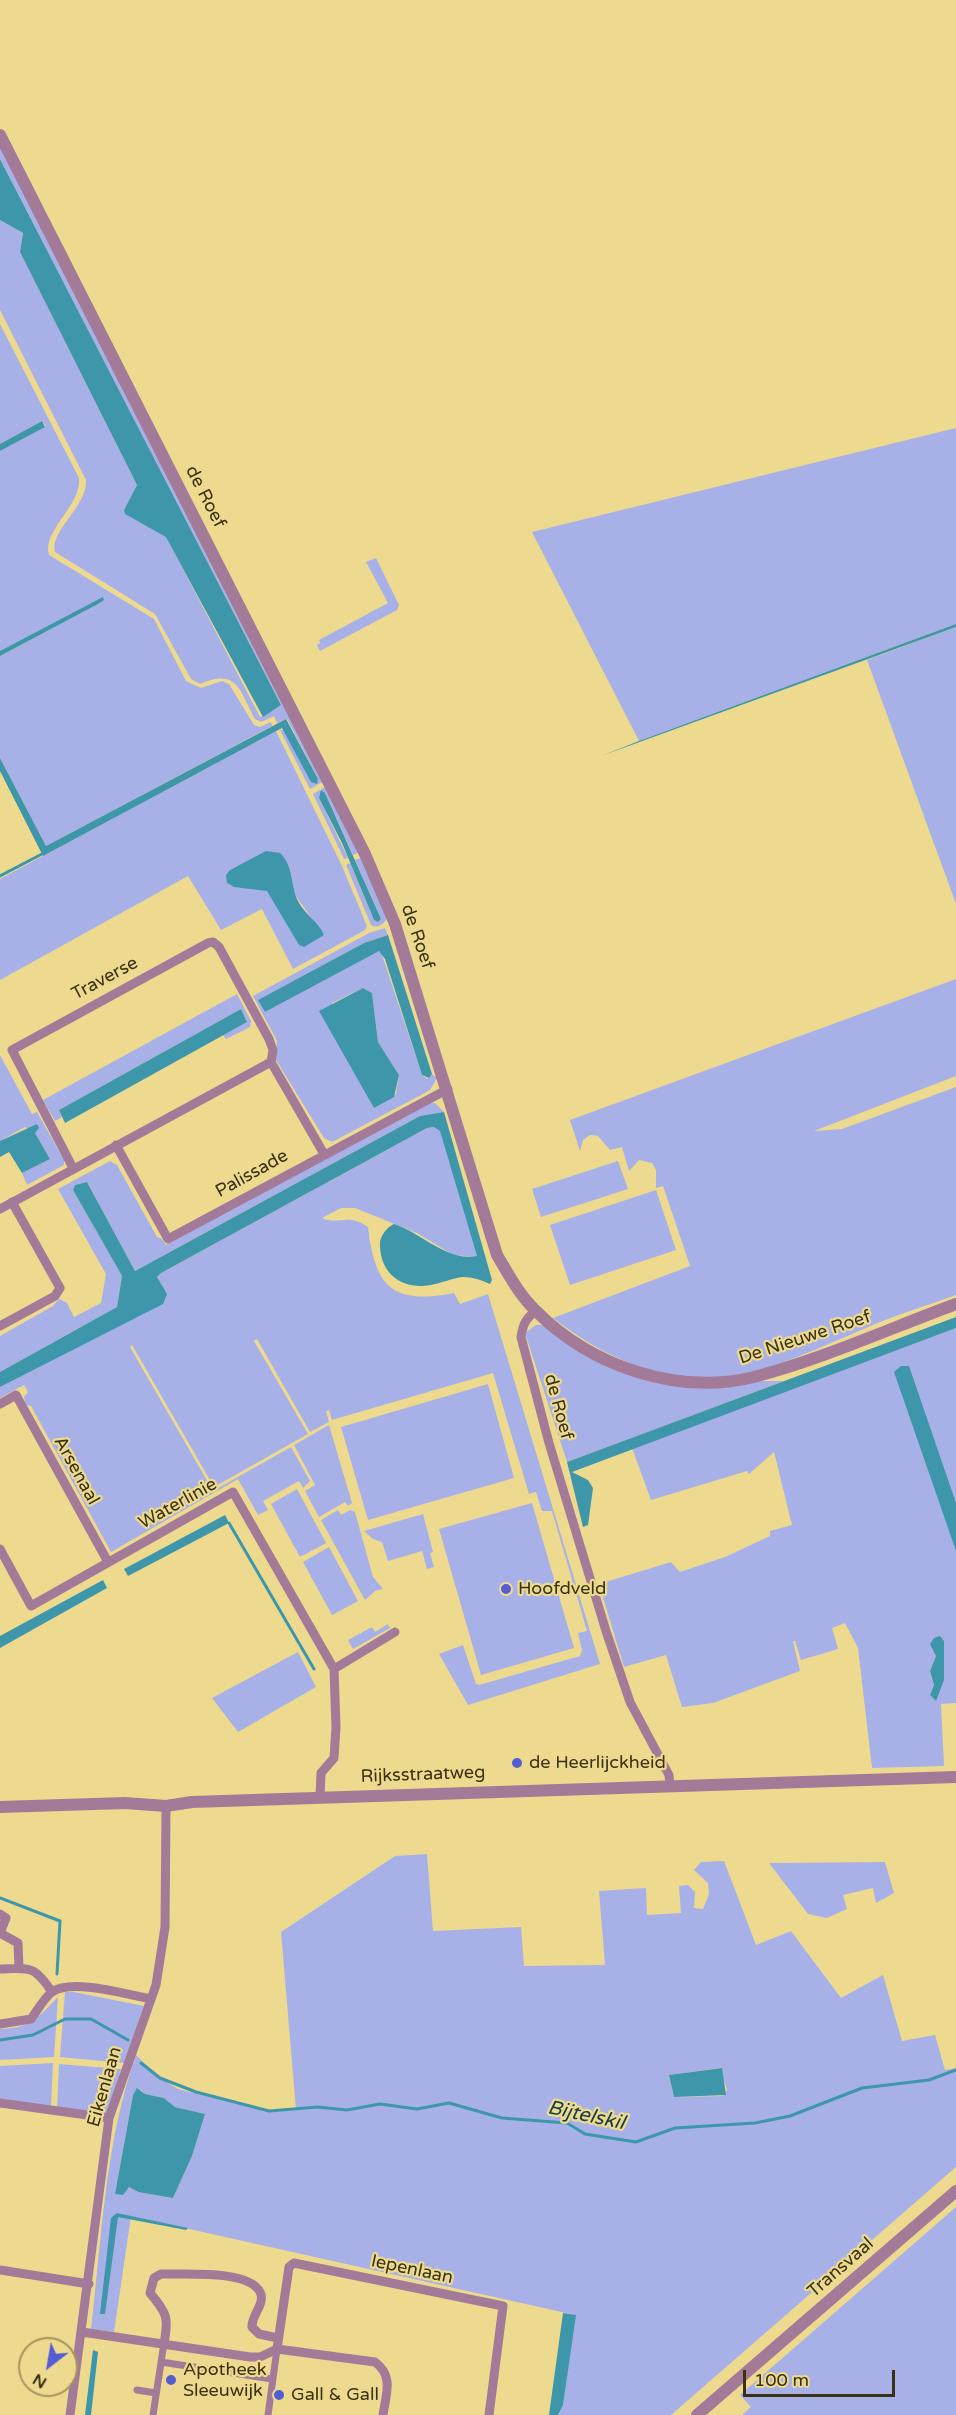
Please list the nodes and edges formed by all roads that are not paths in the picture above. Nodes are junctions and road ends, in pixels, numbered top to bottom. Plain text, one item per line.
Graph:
1 (0, 135) edge
2 (271, 1062) junction
3 (448, 1089) junction
4 (116, 1145) junction
5 (324, 1154) junction
6 (73, 1168) junction
7 (12, 1202) junction
8 (0, 1209) edge
9 (956, 1304) edge
10 (536, 1311) junction
11 (0, 1326) edge
12 (0, 1404) edge
13 (0, 1549) edge
14 (108, 1562) junction
15 (10, 1568) junction
16 (0, 1573) edge
17 (395, 1632) dead end
18 (334, 1669) junction
19 (956, 1777) edge
20 (670, 1786) junction
21 (320, 1797) junction
22 (166, 1806) junction
23 (0, 1808) edge
24 (0, 1914) edge
25 (0, 1933) edge
26 (19, 1968) junction
27 (0, 1969) edge
28 (52, 1992) junction
29 (151, 2000) junction
30 (0, 2024) edge
31 (0, 2103) edge
32 (109, 2118) junction
33 (956, 2191) edge
34 (0, 2270) edge
35 (89, 2284) junction
36 (82, 2332) junction
37 (278, 2338) junction
38 (164, 2343) junction
39 (277, 2349) junction
40 (161, 2362) junction
41 (749, 2372) junction
42 (272, 2379) junction
43 (137, 2390) dead end
44 (156, 2393) junction
45 (70, 2415) edge
46 (153, 2415) edge
47 (268, 2415) edge
48 (383, 2415) edge
49 (489, 2415) edge
50 (697, 2415) edge
51 (704, 2415) edge

1 - 3 street, de Roef
2 - 4 street
2 - 5 street
2 - 6 street, Traverse
3 - 5 street, Palissade
3 - 10 street, de Roef
4 - 5 street, Palissade
4 - 6 street
6 - 7 street
7 - 8 street
7 - 11 street
9 - 10 street, De Nieuwe Roef
10 - 20 street, de Roef
12 - 14 street, Arsenaal
13 - 15 street, Waterlinie
14 - 15 street, Waterlinie
14 - 18 street, Waterlinie
15 - 16 street
17 - 18 street
18 - 21 street, Waterlinie
19 - 20 street, Rijksstraatweg
20 - 21 street, Rijksstraatweg
21 - 22 street, Rijksstraatweg
22 - 23 street, Rijksstraatweg
22 - 29 street, Eikenlaan
24 - 25 street
25 - 26 street
26 - 27 street
26 - 28 street
28 - 29 street
28 - 30 street
29 - 32 street, Eikenlaan
31 - 32 street
32 - 35 street, Eikenlaan
33 - 41 street, Transvaal
34 - 35 street
35 - 36 street, Eikenlaan
36 - 38 street
36 - 45 street, Eikenlaan
37 - 38 street
37 - 39 street, Iepenlaan
37 - 49 street, Iepenlaan
38 - 39 street
38 - 40 street
39 - 42 street
39 - 48 street
40 - 42 street
40 - 44 street
41 - 50 street, Transvaal
41 - 51 street, Transvaal
42 - 47 street
43 - 44 street
44 - 46 street

